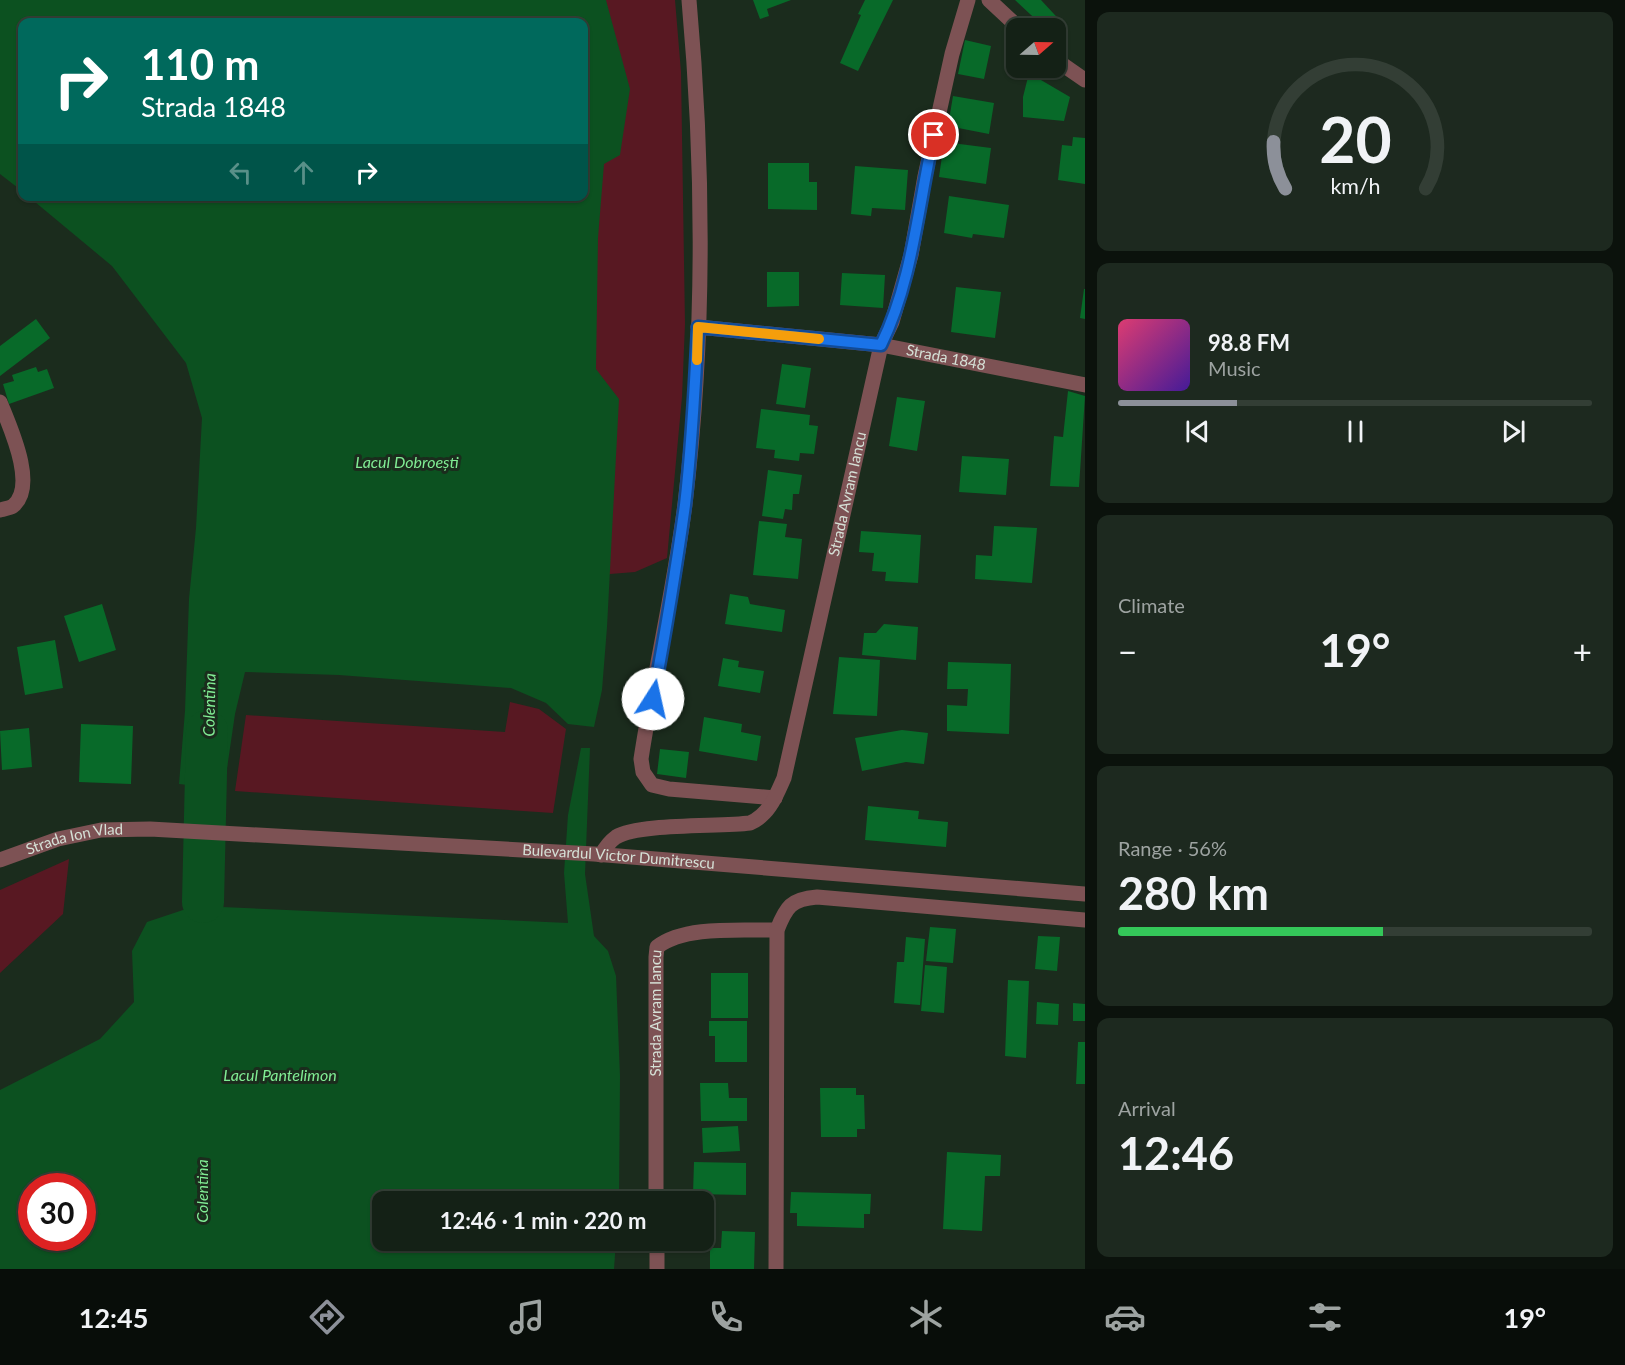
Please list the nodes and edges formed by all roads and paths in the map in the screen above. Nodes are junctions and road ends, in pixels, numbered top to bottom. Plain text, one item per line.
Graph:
1 (689, 0) edge
2 (968, 0) edge
3 (989, 0) edge
4 (1008, 18) edge
5 (1066, 67) edge
6 (1085, 80) edge
7 (698, 327) junction
8 (881, 345) junction
9 (1085, 385) edge
10 (0, 402) edge
11 (0, 510) edge
12 (775, 798) junction
13 (150, 829) joint
14 (598, 854) junction
15 (0, 860) edge
16 (1085, 894) edge
17 (1085, 920) edge
18 (777, 930) junction
19 (656, 1191) edge
20 (657, 1251) edge
21 (657, 1269) edge
22 (776, 1269) edge

1 - 7 street
2 - 8 street, Strada Avram Iancu
3 - 4 street
5 - 6 street
7 - 8 street, Strada 1848
7 - 12 street
8 - 9 street, Strada 1848
8 - 12 street, Strada Avram Iancu
10 - 11 street
12 - 14 street, Strada Avram Iancu
13 - 14 street, Bulevardul Victor Dumitrescu
13 - 15 street, Strada Ion Vlad
14 - 16 street, Bulevardul Victor Dumitrescu
17 - 18 street
18 - 19 street, Strada Avram Iancu
18 - 22 street
20 - 21 street

